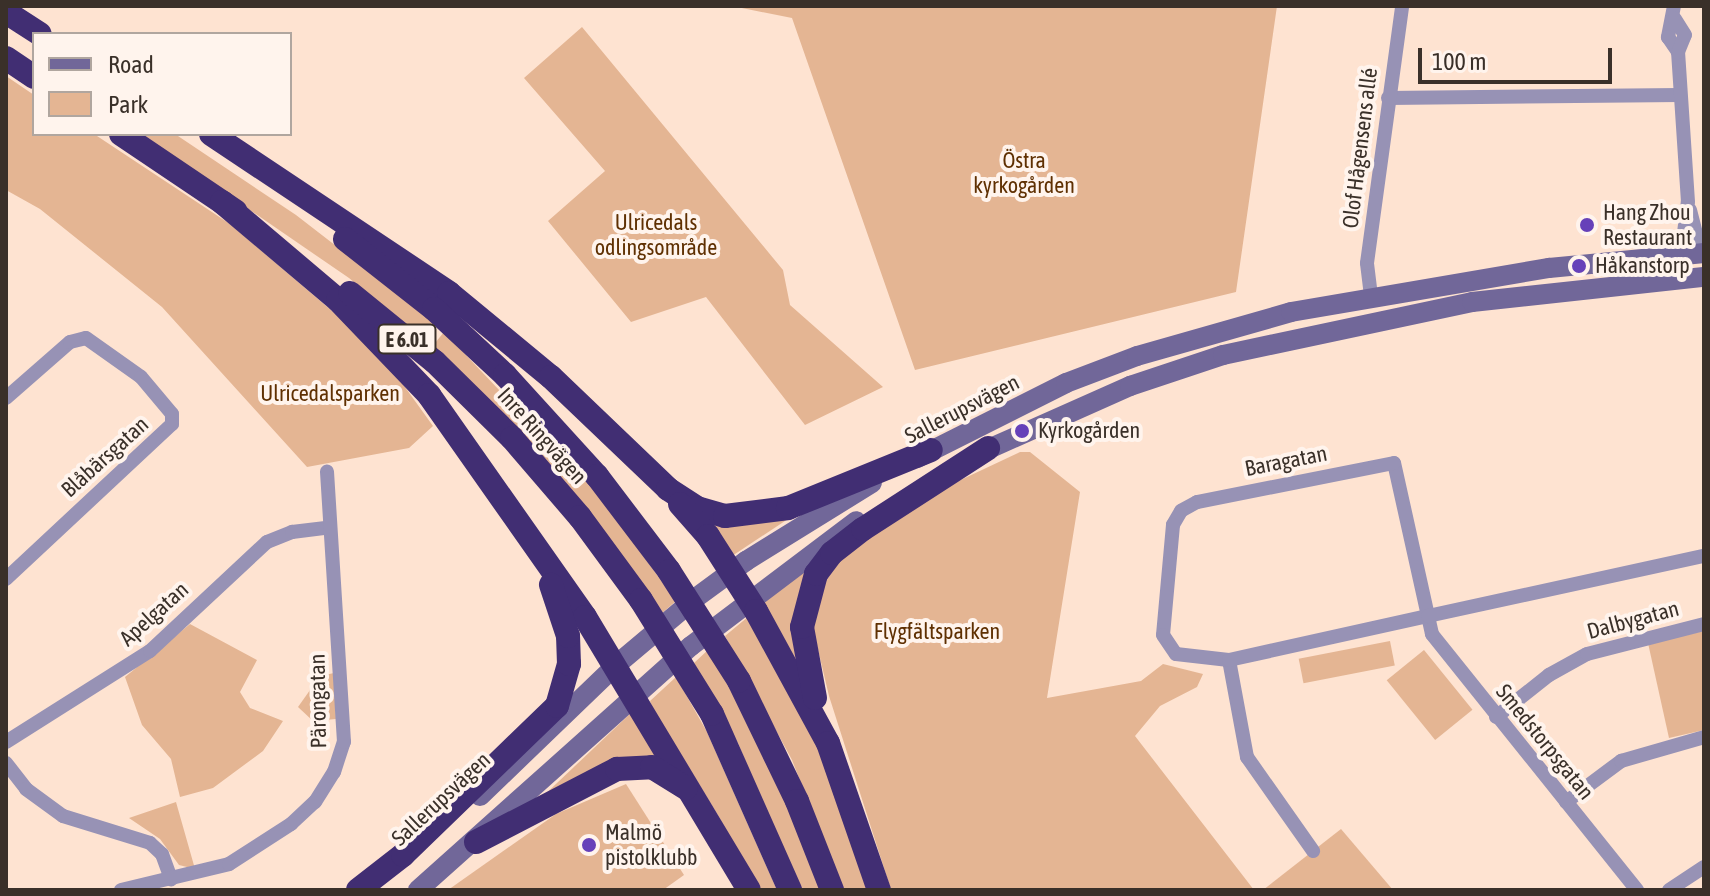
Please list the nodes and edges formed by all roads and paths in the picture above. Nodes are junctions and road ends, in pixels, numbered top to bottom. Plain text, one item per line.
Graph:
1 (1402, 6) edge
2 (6, 12) edge
3 (1675, 13) edge
4 (37, 32) edge
5 (6, 58) edge
6 (32, 76) edge
7 (1680, 95) junction
8 (1388, 98) junction
9 (124, 136) edge
10 (196, 136) edge
11 (214, 136) edge
12 (222, 202) junction
13 (1688, 202) junction
14 (1702, 253) edge
15 (1659, 257) junction
16 (1704, 277) edge
17 (1588, 289) junction
18 (1371, 296) junction
19 (6, 398) edge
20 (988, 448) junction
21 (931, 450) junction
22 (646, 467) junction
23 (327, 472) dead end
24 (330, 527) junction
25 (533, 542) junction
26 (1704, 556) edge
27 (731, 571) junction
28 (6, 579) edge
29 (749, 600) junction
30 (1428, 616) junction
31 (1704, 624) edge
32 (1229, 660) junction
33 (615, 666) junction
34 (633, 695) junction
35 (1496, 717) junction
36 (1704, 737) edge
37 (6, 742) edge
38 (828, 743) junction
39 (6, 763) edge
40 (1566, 802) junction
41 (708, 815) junction
42 (476, 842) junction
43 (1313, 851) dead end
44 (1704, 867) edge
45 (176, 883) edge
46 (121, 890) edge
47 (358, 890) edge
48 (374, 890) edge
49 (418, 890) edge
50 (749, 890) edge
51 (790, 890) edge
52 (832, 890) edge
53 (879, 890) edge
54 (1637, 890) edge
55 (1669, 890) edge

1 - 8 street, Olof Hågensens allé
2 - 4 highway
3 - 7 street
5 - 6 highway
7 - 8 street
7 - 13 street
8 - 18 street, Olof Hågensens allé
9 - 12 highway, Inre Ringvägen / E 6.01
10 - 52 highway, Inre Ringvägen / E 6.01, bridge
11 - 22 highway
12 - 25 highway
12 - 51 highway, Inre Ringvägen / E 6.01, bridge
13 - 14 street
13 - 15 street
14 - 15 main road, Sallerupsvägen
14 - 17 main road
15 - 18 main road, Sallerupsvägen
16 - 17 main road
17 - 20 main road
18 - 21 main road, Sallerupsvägen
19 - 28 street, Blåbärsgatan
20 - 29 main road
20 - 38 highway
21 - 22 highway
21 - 27 main road, Sallerupsvägen
22 - 27 highway
23 - 24 street, Pärongatan
24 - 37 street, Apelgatan
24 - 45 street, Pärongatan
25 - 33 highway
25 - 47 highway
26 - 30 street
27 - 29 highway
27 - 33 main road, Sallerupsvägen
29 - 34 main road
29 - 38 highway
30 - 32 street
30 - 32 street, Baragatan
30 - 35 street, Smedstorpsgatan
31 - 35 street, Dalbygatan
32 - 43 street
33 - 34 highway
33 - 48 main road, Sallerupsvägen
34 - 41 highway
34 - 42 main road
35 - 40 street, Smedstorpsgatan
36 - 40 street
38 - 53 highway
39 - 45 street
40 - 54 street, Smedstorpsgatan
41 - 42 highway
41 - 50 highway
42 - 49 main road
44 - 55 street
45 - 46 street, Pärongatan

